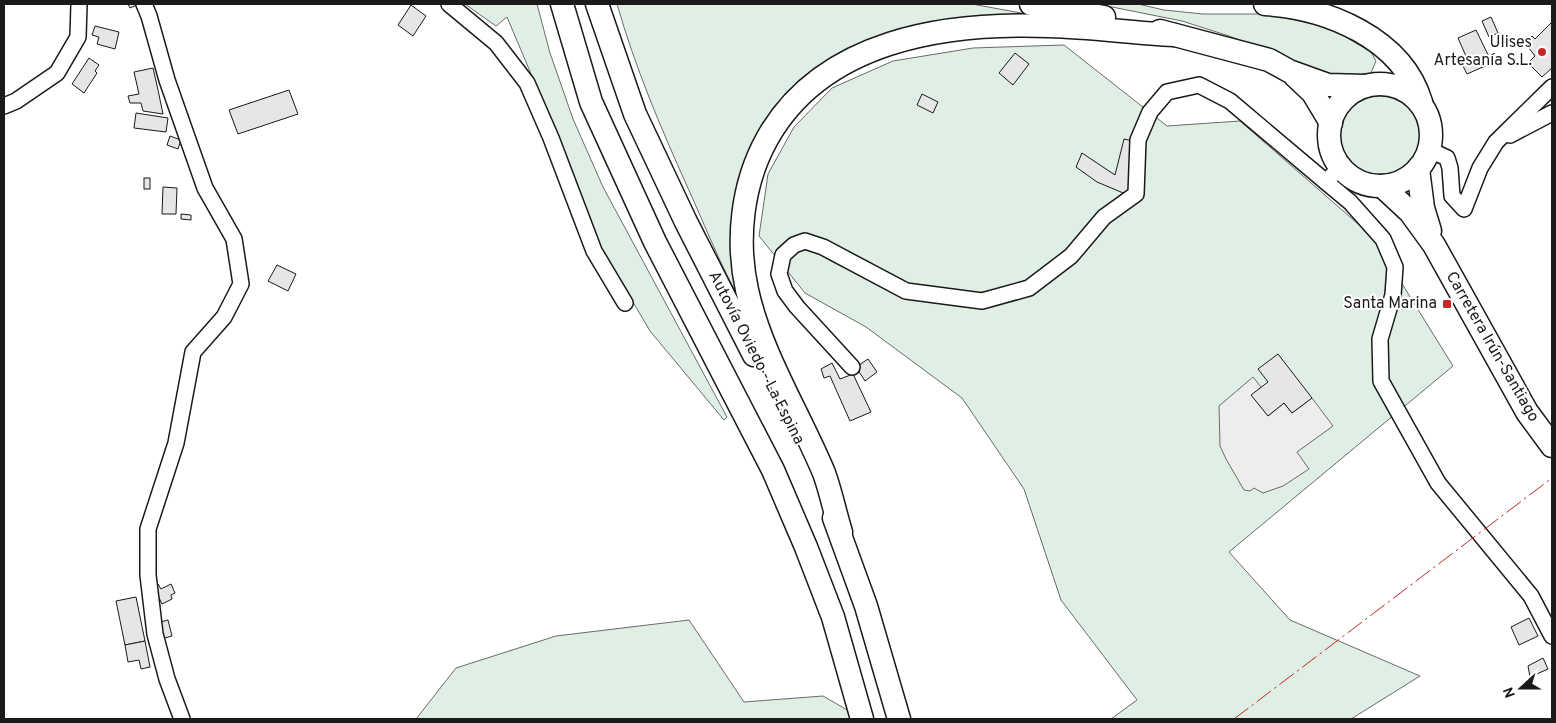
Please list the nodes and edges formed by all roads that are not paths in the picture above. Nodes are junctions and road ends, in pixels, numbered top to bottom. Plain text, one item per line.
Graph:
1 (79, 4) edge
2 (144, 4) edge
3 (449, 4) edge
4 (549, 4) edge
5 (562, 4) edge
6 (597, 4) edge
7 (1031, 4) edge
8 (1265, 4) edge
9 (1174, 35) junction
10 (1379, 46) junction
11 (1288, 71) junction
12 (1371, 85) junction
13 (1552, 87) edge
14 (4, 106) edge
15 (1423, 108) junction
16 (1552, 113) edge
17 (1331, 123) junction
18 (1496, 142) junction
19 (1430, 150) junction
20 (1418, 169) junction
21 (1333, 175) junction
22 (1382, 186) junction
23 (654, 242) junction
24 (1434, 245) junction
25 (625, 304) dead end
26 (852, 367) dead end
27 (1552, 446) edge
28 (840, 532) junction
29 (1552, 636) edge
30 (182, 719) edge
31 (862, 719) edge
32 (899, 719) edge

1 - 14 street
2 - 30 street
3 - 25 street
4 - 23 highway
5 - 23 highway
6 - 28 highway, Autovía Oviedo - La Espina
7 - 9 highway
8 - 10 highway
9 - 11 highway
9 - 28 highway
10 - 12 highway
10 - 15 highway
11 - 12 highway
11 - 17 highway
12 - 15 highway
12 - 17 highway
13 - 18 street
15 - 19 highway
16 - 18 street
17 - 21 highway
18 - 19 street
19 - 20 highway
20 - 22 highway
20 - 24 highway, Carretera Irún-Santiago
21 - 22 highway
21 - 26 street
21 - 29 street
22 - 24 highway, Carretera Irún-Santiago
23 - 31 highway
24 - 27 highway, Carretera Irún-Santiago
28 - 32 highway, Autovía Oviedo - La Espina

